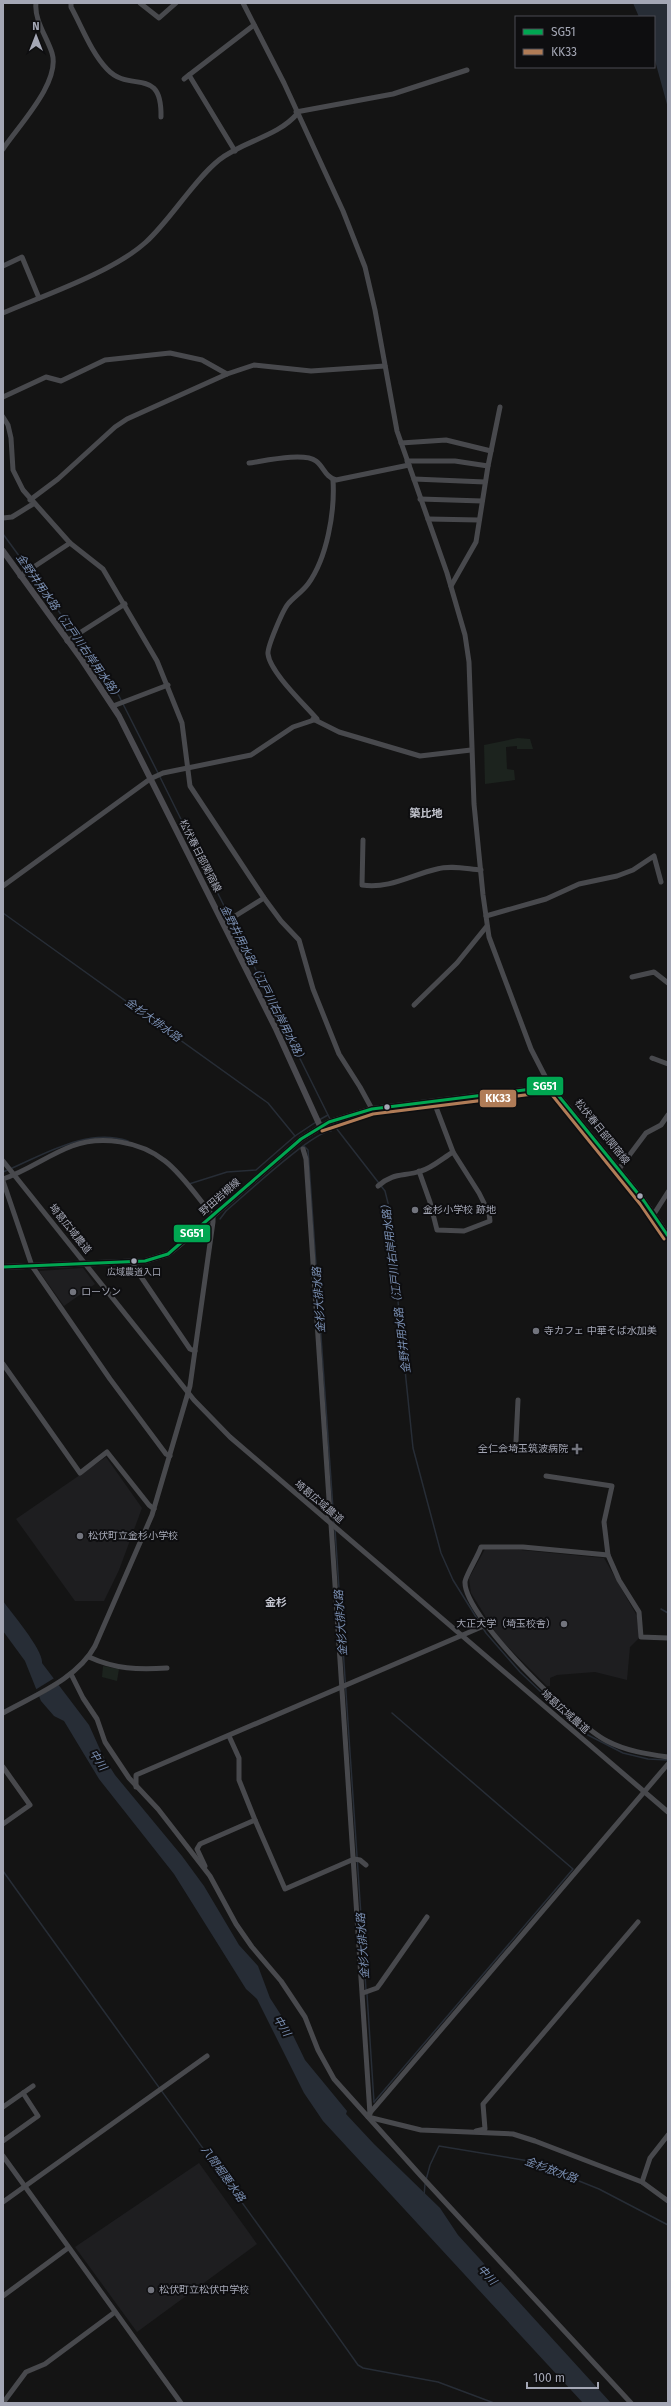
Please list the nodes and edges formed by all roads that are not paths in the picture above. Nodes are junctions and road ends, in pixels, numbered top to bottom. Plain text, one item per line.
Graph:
1 (36, 3) edge
2 (71, 3) edge
3 (140, 3) edge
4 (176, 3) edge
5 (243, 3) edge
6 (254, 25) junction
7 (467, 70) dead end
8 (189, 75) junction
9 (184, 79) dead end
10 (296, 113) junction
11 (161, 117) dead end
12 (3, 149) edge
13 (235, 151) junction
14 (3, 266) edge
15 (39, 298) junction
16 (3, 313) edge
17 (385, 366) junction
18 (227, 374) junction
19 (3, 397) edge
20 (500, 407) dead end
21 (3, 417) edge
22 (401, 443) junction
23 (491, 451) junction
24 (249, 463) dead end
25 (408, 463) junction
26 (488, 466) junction
27 (414, 479) junction
28 (334, 480) junction
29 (485, 482) junction
30 (420, 498) junction
31 (482, 501) junction
32 (32, 502) junction
33 (3, 518) edge
34 (428, 519) junction
35 (479, 520) junction
36 (70, 543) junction
37 (3, 551) edge
38 (20, 576) junction
39 (451, 586) junction
40 (125, 604) junction
41 (68, 641) junction
42 (168, 685) junction
43 (113, 706) junction
44 (313, 720) junction
45 (471, 750) junction
46 (189, 768) junction
47 (150, 779) junction
48 (363, 840) dead end
49 (481, 870) junction
50 (660, 882) dead end
51 (3, 886) edge
52 (264, 898) junction
53 (486, 916) junction
54 (224, 923) junction
55 (487, 926) junction
56 (632, 977) dead end
57 (668, 983) edge
58 (414, 1005) dead end
59 (652, 1058) dead end
60 (668, 1064) edge
61 (549, 1084) junction
62 (434, 1102) junction
63 (372, 1110) junction
64 (668, 1115) edge
65 (320, 1126) junction
66 (303, 1149) dead end
67 (453, 1152) junction
68 (3, 1162) edge
69 (618, 1169) junction
70 (419, 1171) junction
71 (14, 1175) junction
72 (3, 1180) edge
73 (380, 1184) dead end
74 (668, 1192) edge
75 (654, 1214) junction
76 (212, 1216) junction
77 (668, 1236) edge
78 (131, 1262) junction
79 (86, 1263) junction
80 (32, 1266) junction
81 (3, 1267) edge
82 (195, 1351) junction
83 (3, 1364) edge
84 (188, 1392) junction
85 (518, 1400) dead end
86 (516, 1441) dead end
87 (170, 1456) junction
88 (546, 1476) dead end
89 (154, 1509) junction
90 (326, 1519) junction
91 (331, 1524) junction
92 (608, 1555) junction
93 (486, 1625) junction
94 (463, 1637) junction
95 (668, 1638) edge
96 (89, 1657) junction
97 (167, 1668) dead end
98 (70, 1674) junction
99 (341, 1688) junction
100 (3, 1714) edge
101 (229, 1736) junction
102 (668, 1757) edge
103 (668, 1764) edge
104 (3, 1767) edge
105 (136, 1787) junction
106 (644, 1791) junction
107 (668, 1812) edge
108 (255, 1820) junction
109 (3, 1824) edge
110 (354, 1859) junction
111 (366, 1865) dead end
112 (210, 1876) junction
113 (428, 1917) dead end
114 (638, 1922) dead end
115 (363, 1993) junction
116 (207, 2056) dead end
117 (33, 2086) dead end
118 (22, 2093) junction
119 (3, 2107) edge
120 (368, 2115) junction
121 (461, 2132) junction
122 (668, 2135) edge
123 (3, 2141) edge
124 (3, 2156) edge
125 (642, 2182) junction
126 (25, 2186) junction
127 (668, 2200) edge
128 (3, 2202) edge
129 (68, 2248) junction
130 (3, 2296) edge
131 (115, 2312) junction
132 (3, 2403) edge
133 (182, 2403) edge
134 (631, 2403) edge

1 - 12 street
2 - 11 street
3 - 4 street
5 - 6 street
6 - 8 street
6 - 10 street
7 - 10 street
8 - 9 street
8 - 13 street
10 - 13 street
10 - 17 street
13 - 15 street
14 - 15 street
15 - 16 street
17 - 18 street
17 - 22 street
18 - 19 street
18 - 32 street
20 - 23 street
21 - 32 street
22 - 23 street
22 - 25 street
23 - 26 street
24 - 28 street
25 - 26 street
25 - 27 street
25 - 28 street
26 - 29 street
27 - 29 street
27 - 30 street
28 - 44 street
29 - 31 street
30 - 31 street
30 - 34 street
31 - 35 street
32 - 33 street
32 - 36 street
34 - 35 street
34 - 39 street
35 - 39 street
36 - 38 street
36 - 40 street
37 - 38 main road, 松伏春日部関宿線
38 - 41 main road, 松伏春日部関宿線
39 - 45 street
40 - 41 street
40 - 42 street
41 - 43 main road, 松伏春日部関宿線
42 - 43 street
42 - 46 street
43 - 47 main road, 松伏春日部関宿線
44 - 45 street
44 - 46 street
45 - 49 street
46 - 47 street
46 - 52 street
47 - 51 street
47 - 54 main road, 松伏春日部関宿線
48 - 49 street
49 - 53 street
50 - 53 street
52 - 54 street
52 - 63 street
53 - 55 street
54 - 65 main road, 松伏春日部関宿線
55 - 58 street
55 - 61 street
56 - 57 street
59 - 60 street
61 - 62 main road
61 - 69 main road, 松伏春日部関宿線
62 - 63 main road
62 - 67 street
63 - 65 main road
64 - 69 street
65 - 76 main road, 野田岩槻線
66 - 90 street
67 - 70 street
67 - 70 street
68 - 71 street, 埼葛広域農道
69 - 75 main road, 松伏春日部関宿線
70 - 73 street
71 - 72 street
71 - 76 street
71 - 79 street, 埼葛広域農道
72 - 80 street
74 - 75 street
75 - 77 main road, 松伏春日部関宿線
76 - 78 main road, 野田岩槻線
76 - 82 street
78 - 79 main road, 野田岩槻線
78 - 82 street
79 - 80 main road, 野田岩槻線
79 - 84 street, 埼葛広域農道
80 - 81 main road, 野田岩槻線
80 - 87 street
82 - 84 street
83 - 89 street
84 - 87 street
84 - 90 street, 埼葛広域農道
85 - 86 street
87 - 89 street
88 - 92 street
89 - 96 street
90 - 91 street, 埼葛広域農道
91 - 94 street, 埼葛広域農道
91 - 99 street
92 - 93 street
92 - 95 street
93 - 94 street
93 - 102 street
94 - 99 street
94 - 106 street, 埼葛広域農道
96 - 97 street
96 - 98 street
98 - 100 street
98 - 105 street
99 - 101 street
99 - 110 street
101 - 105 street
101 - 108 street
103 - 106 street
104 - 109 street
105 - 112 street
106 - 107 street, 埼葛広域農道
106 - 120 street
108 - 110 street
108 - 112 street
110 - 111 street
110 - 115 street
112 - 120 street
113 - 115 street
114 - 121 street
115 - 120 street
116 - 126 street
117 - 118 street
118 - 119 street
118 - 123 street
120 - 121 street
120 - 134 street
121 - 125 street
122 - 125 street
124 - 126 street
125 - 127 street
126 - 128 street
126 - 129 street
129 - 130 street
129 - 131 street
131 - 132 street
131 - 133 street

